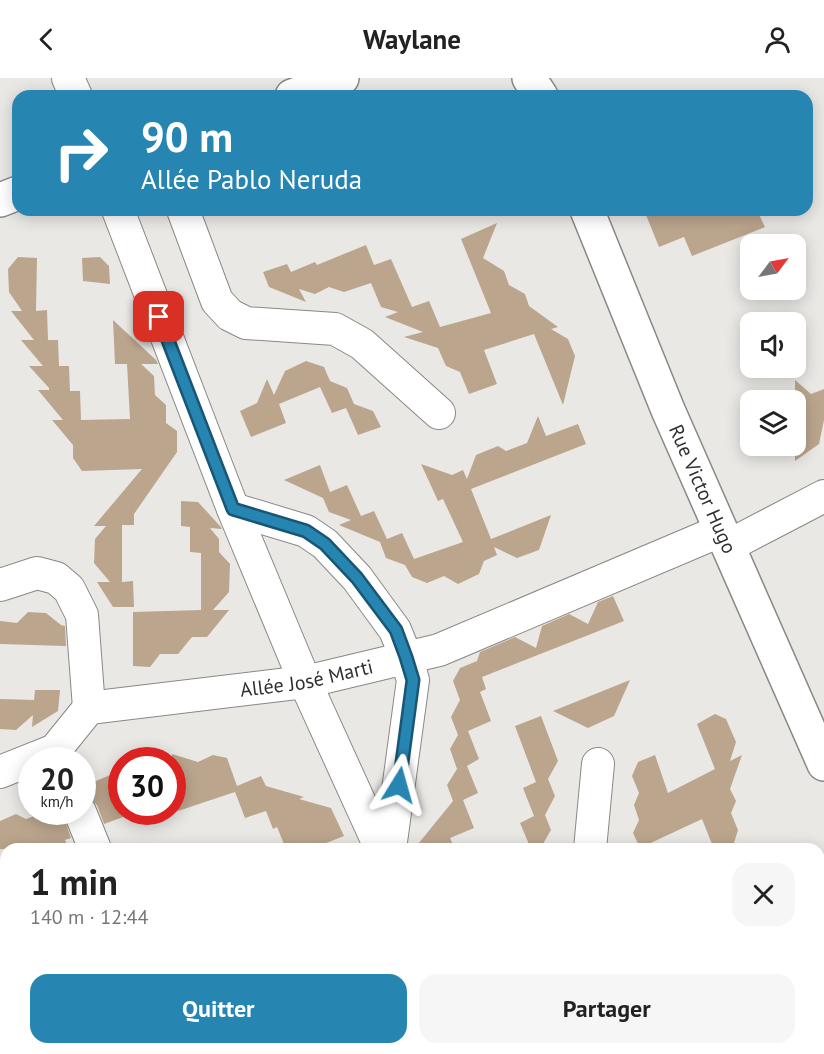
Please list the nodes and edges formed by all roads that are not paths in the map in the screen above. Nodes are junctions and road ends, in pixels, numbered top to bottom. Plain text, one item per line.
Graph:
1 (342, 78) edge
2 (309, 90) edge
3 (120, 216) edge
4 (185, 216) edge
5 (589, 216) edge
6 (439, 413) dead end
7 (824, 496) edge
8 (233, 509) junction
9 (724, 538) junction
10 (0, 585) edge
11 (406, 657) junction
12 (305, 682) junction
13 (89, 708) junction
14 (62, 747) edge
15 (598, 764) dead end
16 (824, 764) edge
17 (18, 767) edge
18 (0, 772) edge
19 (85, 825) edge
20 (93, 843) edge
21 (378, 843) edge
22 (391, 843) edge
23 (591, 843) edge

1 - 2 street
3 - 8 street
4 - 6 street
5 - 9 street, Rue Victor Hugo
7 - 9 street, Allée José Marti
8 - 11 street
8 - 12 street
9 - 11 street, Allée José Marti
9 - 16 street, Rue Victor Hugo
10 - 13 street
11 - 12 street, Allée José Marti
11 - 22 street
12 - 13 street, Allée José Marti
12 - 21 street
13 - 14 street
15 - 23 street
17 - 18 street
19 - 20 street

